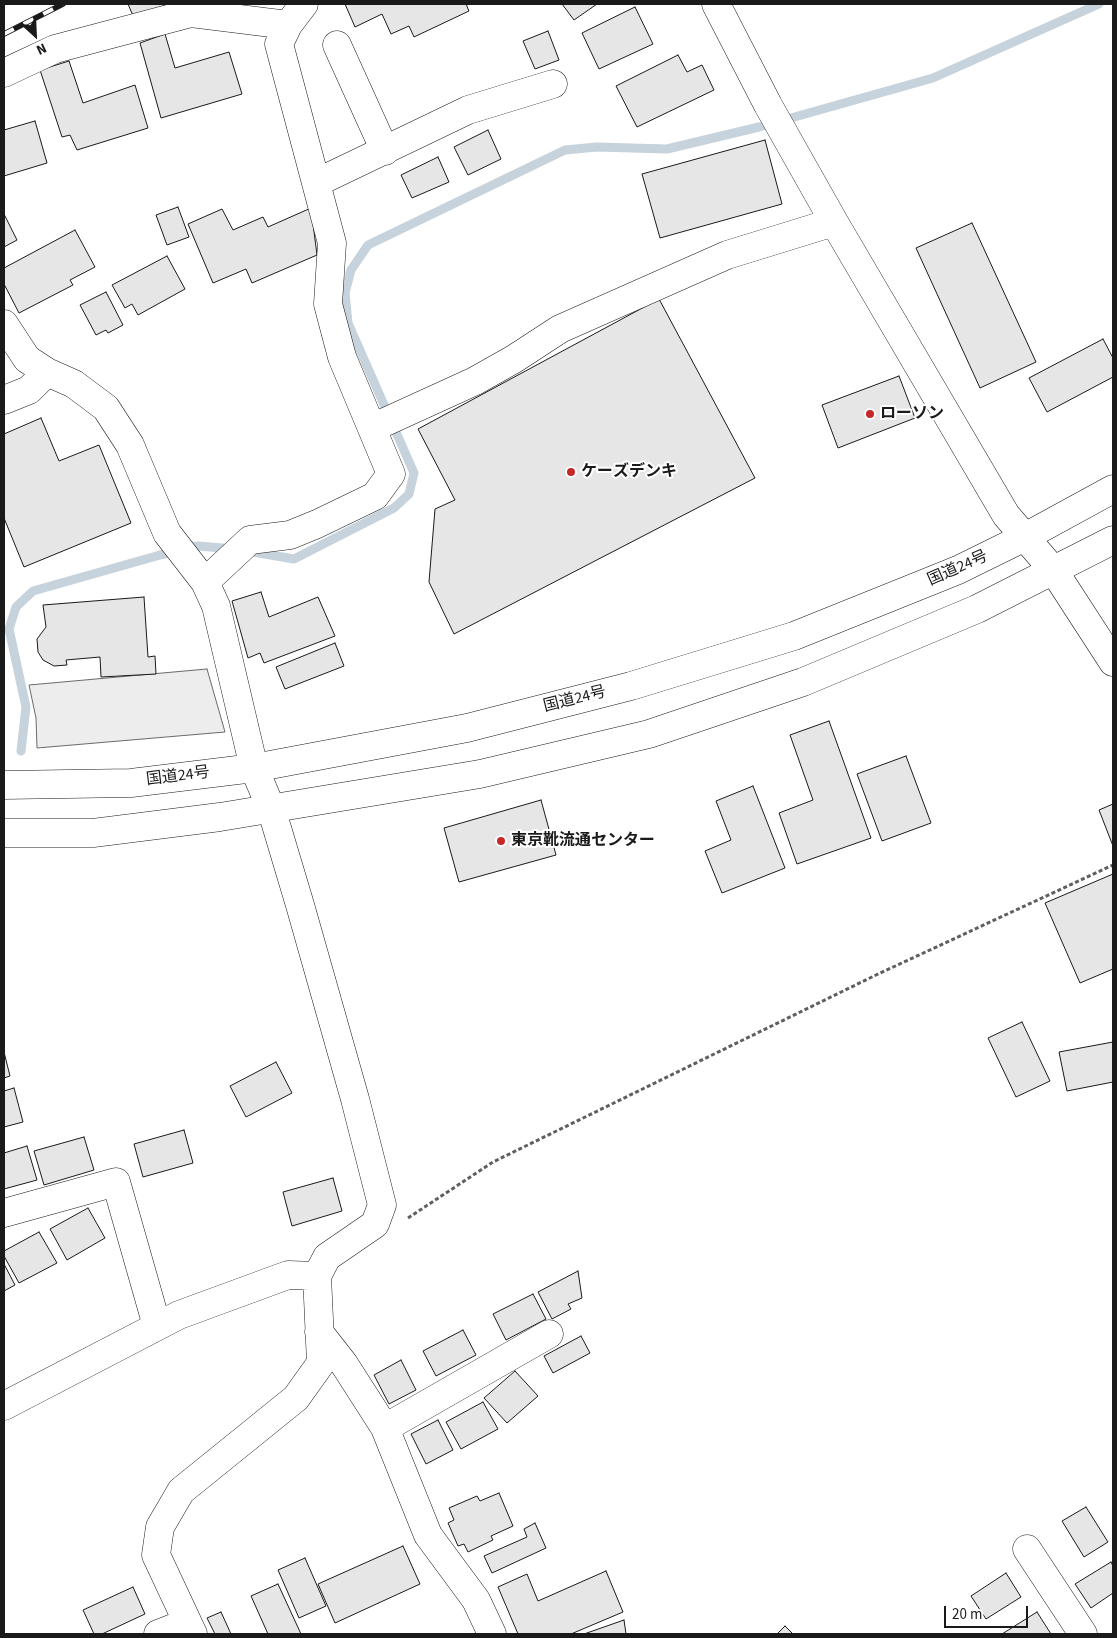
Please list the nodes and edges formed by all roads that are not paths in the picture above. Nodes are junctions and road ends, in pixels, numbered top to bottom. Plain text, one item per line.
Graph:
1 (304, 4) edge
2 (716, 4) edge
3 (288, 25) junction
4 (338, 45) dead end
5 (4, 73) edge
6 (553, 84) dead end
7 (385, 151) junction
8 (316, 183) junction
9 (834, 222) junction
10 (4, 324) edge
11 (47, 372) junction
12 (4, 400) edge
13 (386, 422) junction
14 (1113, 489) edge
15 (1025, 537) junction
16 (1113, 540) edge
17 (1054, 571) junction
18 (197, 572) junction
19 (1113, 662) edge
20 (254, 768) junction
21 (4, 785) edge
22 (270, 808) junction
23 (4, 833) edge
24 (4, 1213) edge
25 (317, 1276) junction
26 (157, 1326) junction
27 (319, 1332) junction
28 (549, 1334) dead end
29 (4, 1406) edge
30 (385, 1428) junction
31 (1027, 1549) dead end
32 (190, 1629) edge
33 (158, 1634) edge
34 (492, 1634) edge
35 (1083, 1634) edge

1 - 3 main road
2 - 9 main road
3 - 5 main road
3 - 8 main road
4 - 7 main road
6 - 7 main road
7 - 8 main road
8 - 13 main road
9 - 13 main road
9 - 15 main road
10 - 11 main road
11 - 12 main road
11 - 18 main road
13 - 18 main road
14 - 15 main road, 国道24号
15 - 17 main road
15 - 20 main road, 国道24号
16 - 17 main road
17 - 19 main road
17 - 22 main road
18 - 20 main road
20 - 21 main road, 国道24号
20 - 22 main road
22 - 23 main road
22 - 25 main road
24 - 26 main road
25 - 26 main road
25 - 27 main road
26 - 29 main road
27 - 30 main road
27 - 32 main road
28 - 30 main road
30 - 34 main road
31 - 35 main road
32 - 33 main road

